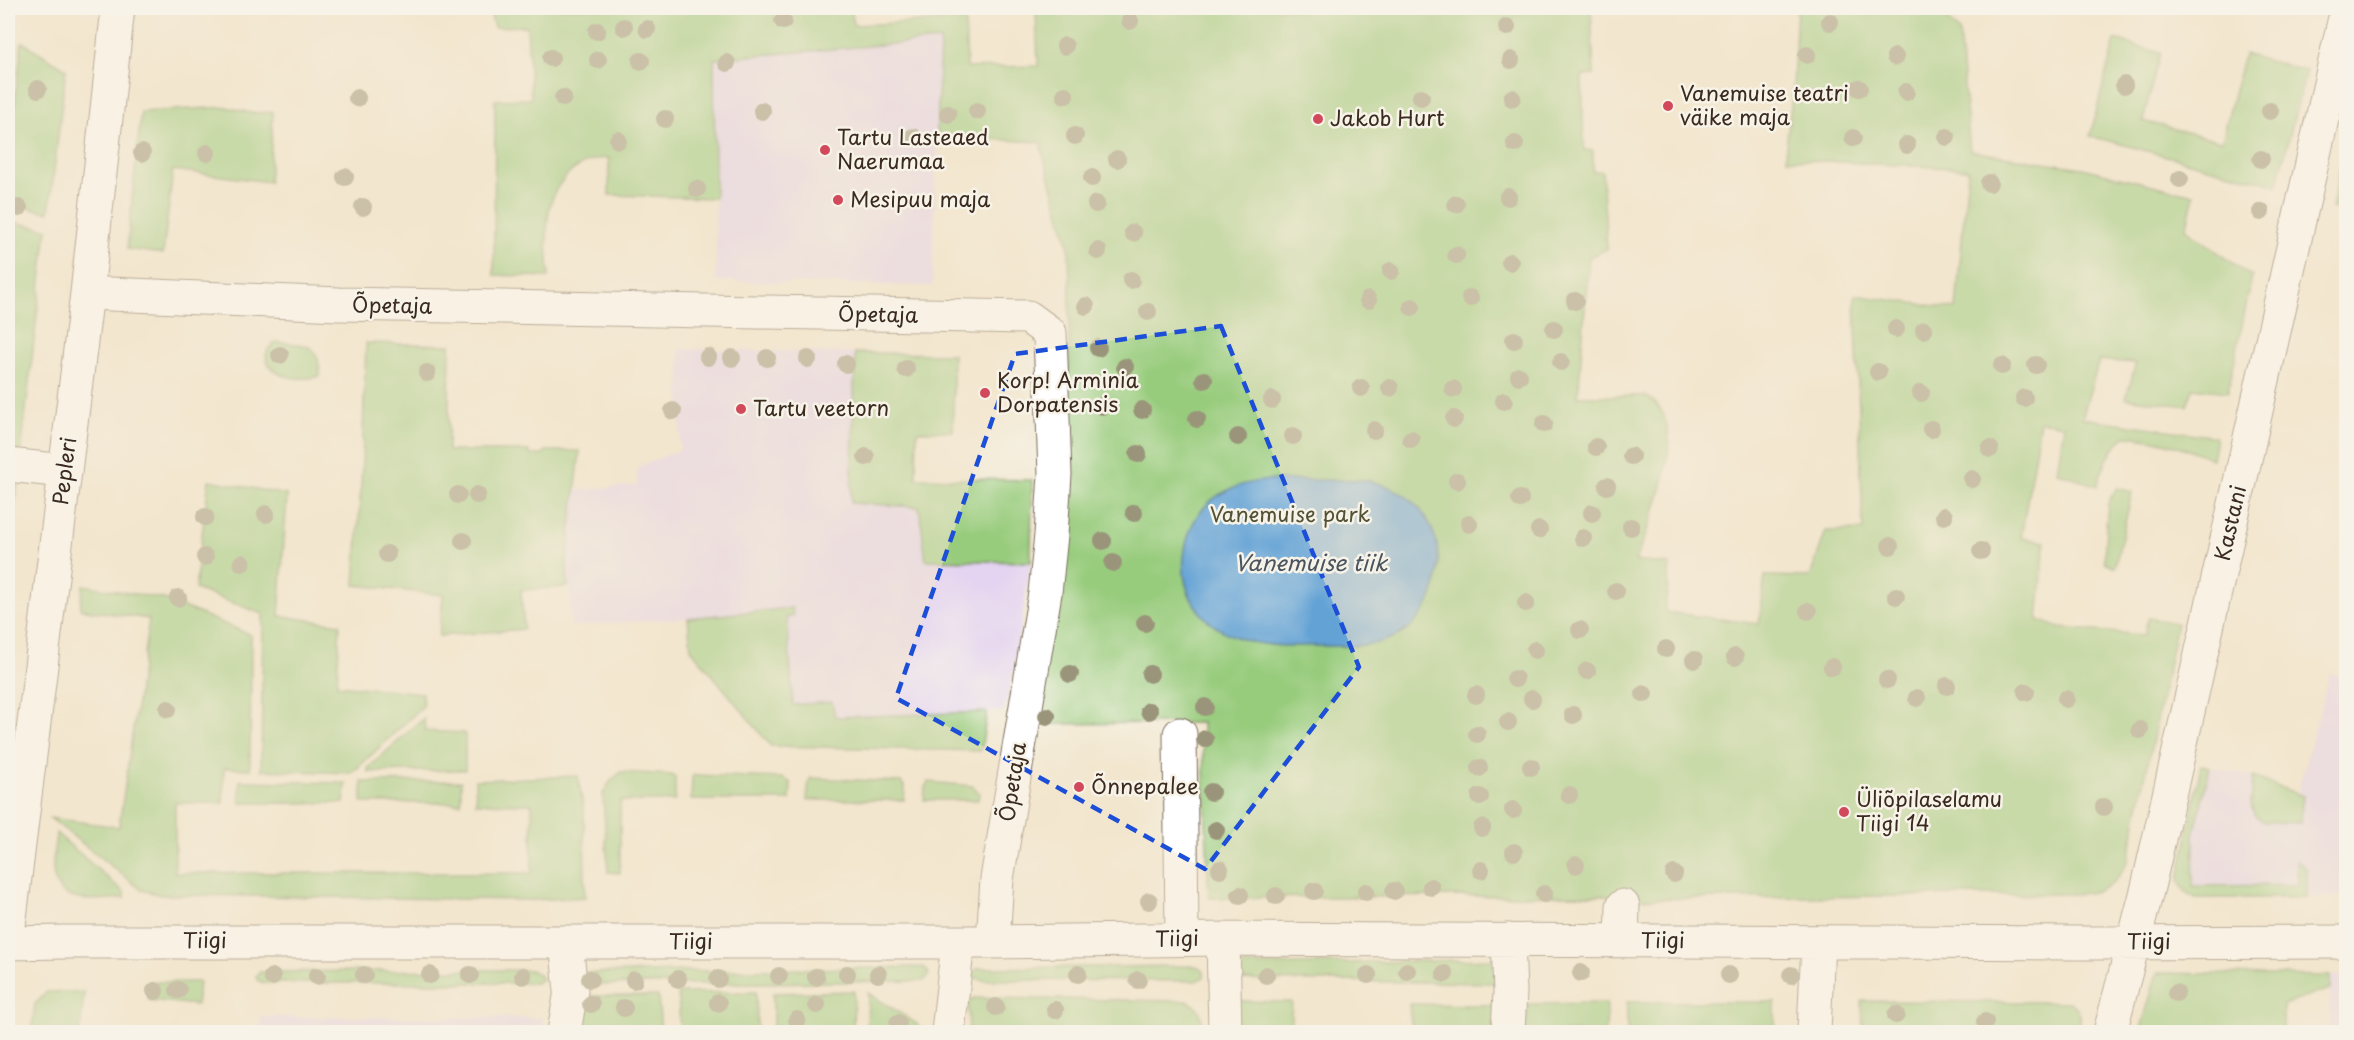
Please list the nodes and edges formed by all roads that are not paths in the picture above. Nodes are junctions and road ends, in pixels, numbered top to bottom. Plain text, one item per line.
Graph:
1 (118, 8) edge
2 (2346, 13) edge
3 (87, 293) junction
4 (8, 465) edge
5 (65, 471) junction
6 (1180, 734) dead end
7 (1623, 906) dead end
8 (8, 934) edge
9 (1182, 939) junction
10 (1223, 939) junction
11 (1508, 940) junction
12 (1622, 940) junction
13 (566, 942) junction
14 (958, 942) junction
15 (993, 942) junction
16 (1818, 942) junction
17 (2134, 942) junction
18 (2346, 942) edge
19 (8, 943) edge
20 (564, 1032) edge
21 (948, 1032) edge
22 (1225, 1032) edge
23 (1508, 1032) edge
24 (1814, 1032) edge
25 (2110, 1032) edge

1 - 3 street, Pepleri
2 - 17 street, Kastani
3 - 5 street, Pepleri
3 - 15 street, Õpetaja
4 - 5 street
5 - 8 street, Pepleri
6 - 9 street
7 - 12 street
9 - 10 street, Tiigi
9 - 15 street, Tiigi
10 - 11 street, Tiigi
10 - 22 street
11 - 12 street, Tiigi
11 - 23 street
12 - 16 street, Tiigi
13 - 14 street, Tiigi
13 - 19 street, Tiigi
13 - 20 street
14 - 15 street, Tiigi
14 - 21 street
16 - 17 street, Tiigi
16 - 24 street
17 - 18 street, Tiigi
17 - 25 street, Kastani

